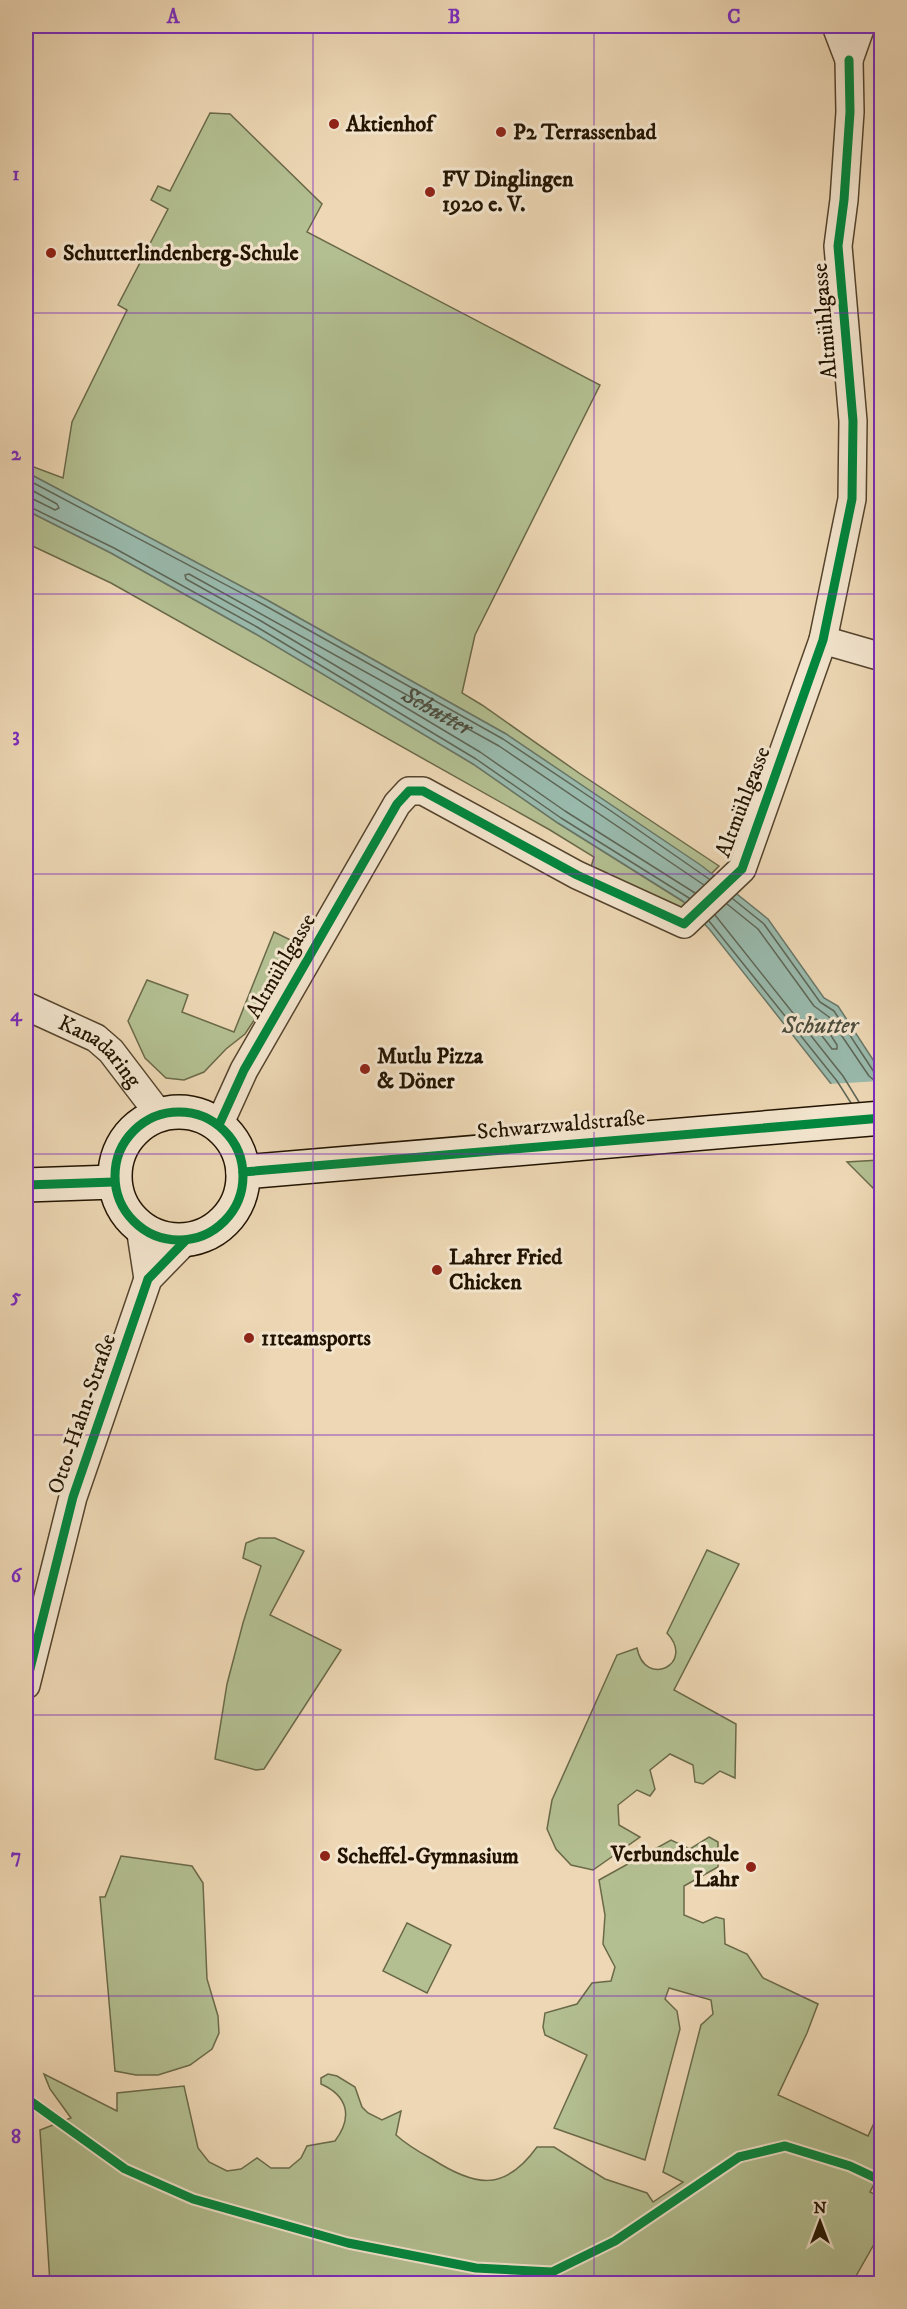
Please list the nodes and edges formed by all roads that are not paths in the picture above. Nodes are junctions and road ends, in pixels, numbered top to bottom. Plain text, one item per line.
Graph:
1 (836, 26) edge
2 (861, 26) edge
3 (849, 60) junction
4 (823, 640) junction
5 (882, 657) edge
6 (26, 1006) edge
7 (159, 1114) junction
8 (882, 1118) edge
9 (219, 1125) junction
10 (243, 1172) junction
11 (114, 1182) junction
12 (26, 1185) edge
13 (140, 1227) junction
14 (186, 1240) junction
15 (148, 1279) junction
16 (26, 1685) edge

1 - 3 street, Altmühlgasse
2 - 3 street, Altmühlgasse
3 - 4 street, Altmühlgasse
4 - 5 street
4 - 9 street, Altmühlgasse
6 - 7 street, Kanadaring
7 - 9 street
7 - 11 street
8 - 10 street, Schwarzwaldstraße
9 - 10 street
10 - 14 street
11 - 12 street
11 - 13 street
13 - 14 street
13 - 15 street, Otto-Hahn-Straße
14 - 15 street, Otto-Hahn-Straße
15 - 16 street, Otto-Hahn-Straße

